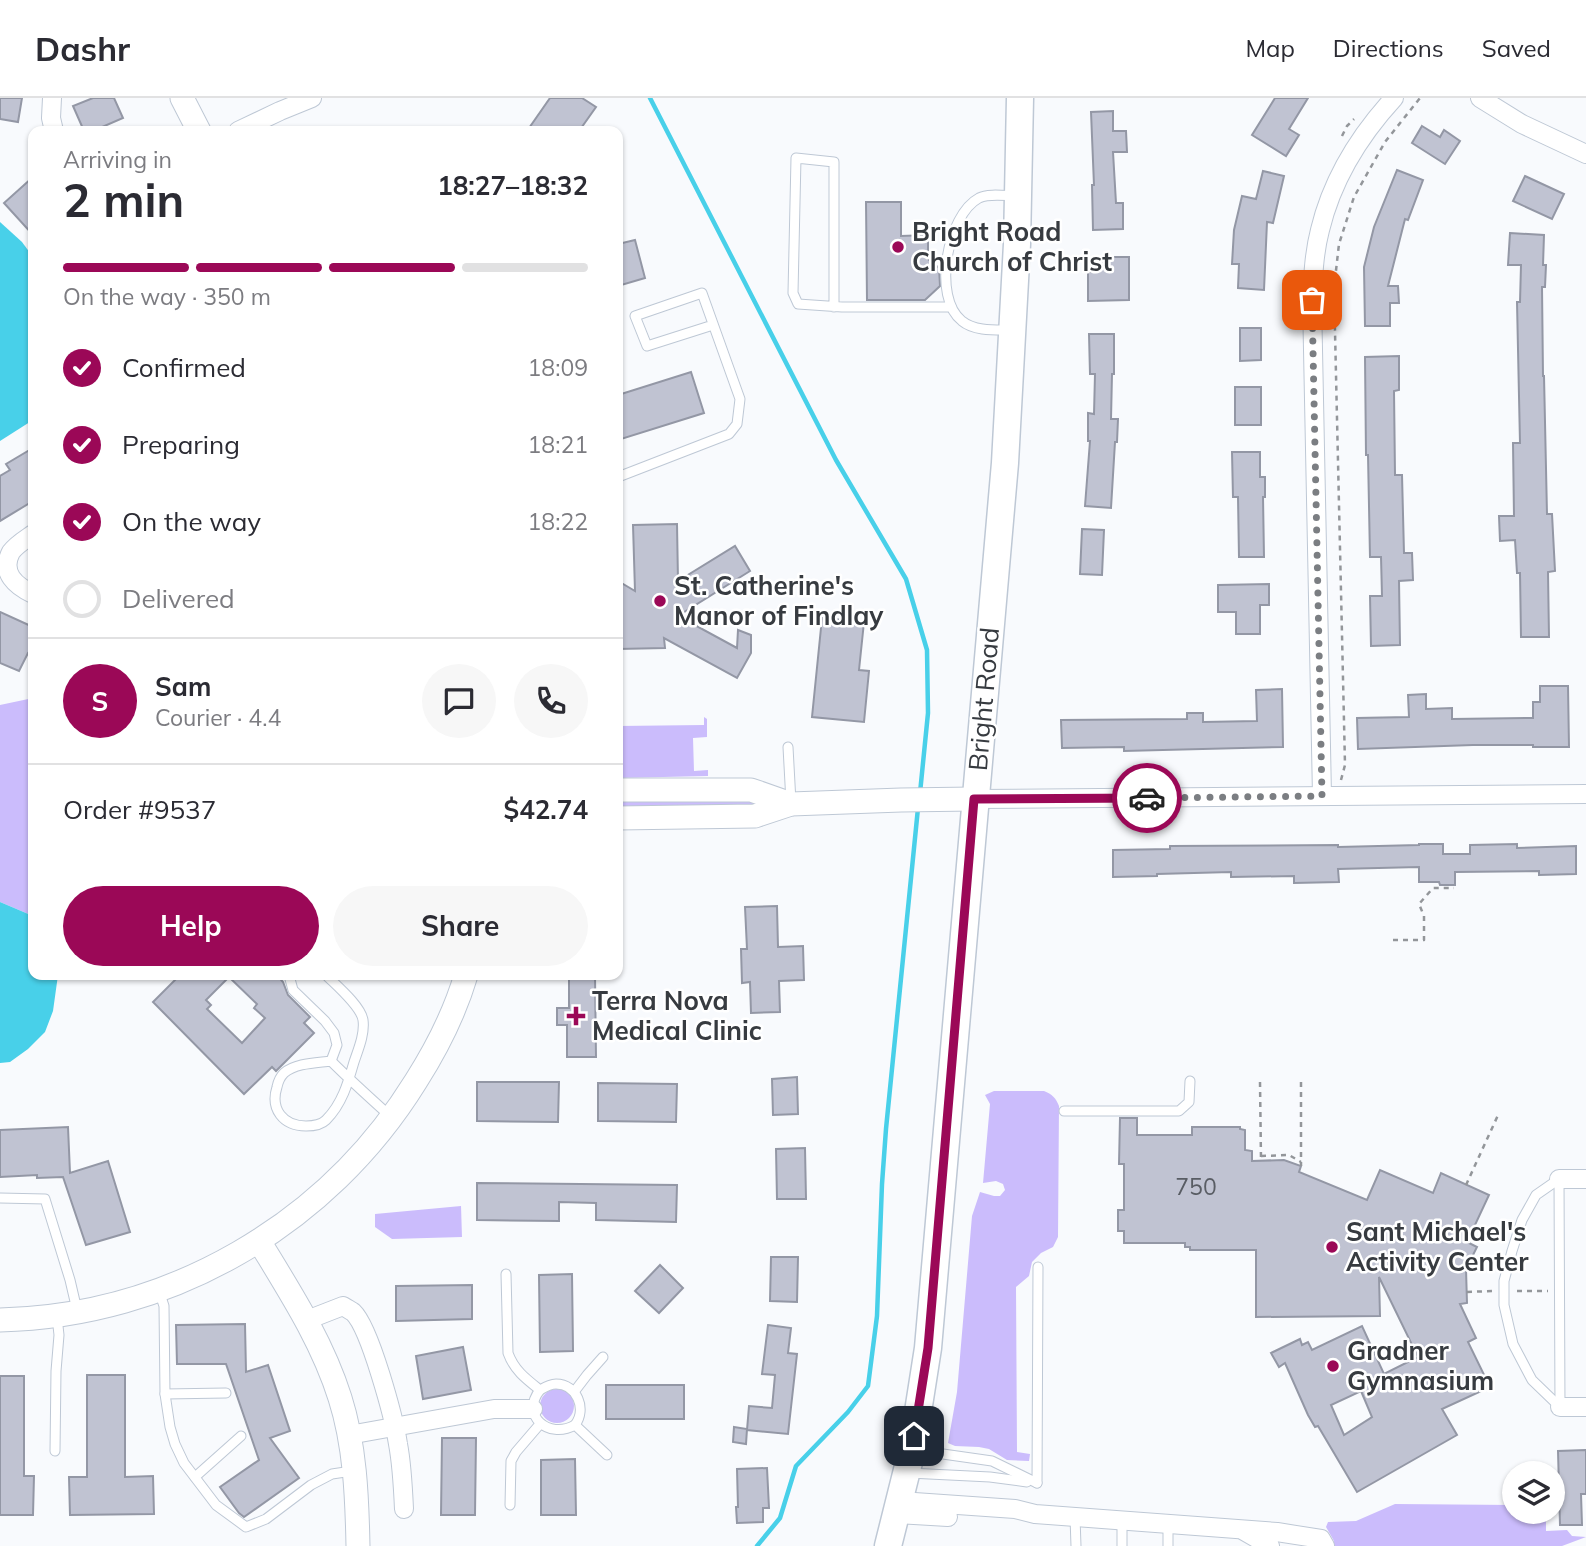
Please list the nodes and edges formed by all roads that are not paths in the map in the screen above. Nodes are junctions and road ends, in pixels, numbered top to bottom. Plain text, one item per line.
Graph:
1 (52, 98) edge
2 (182, 98) edge
3 (312, 98) edge
4 (1020, 98) edge
5 (1394, 98) edge
6 (1480, 98) edge
7 (53, 126) edge
8 (196, 126) edge
9 (248, 126) edge
10 (1586, 153) edge
11 (1018, 196) junction
12 (834, 307) junction
13 (951, 307) junction
14 (713, 325) junction
15 (1013, 330) junction
16 (623, 475) edge
17 (28, 538) edge
18 (4, 577) edge
19 (28, 591) edge
20 (788, 747) dead end
21 (623, 790) edge
22 (1586, 794) edge
23 (1322, 796) junction
24 (974, 799) junction
25 (791, 804) junction
26 (623, 818) edge
27 (290, 980) edge
28 (331, 980) edge
29 (464, 980) edge
30 (331, 1061) junction
31 (349, 1078) junction
32 (1190, 1082) dead end
33 (1064, 1111) dead end
34 (391, 1117) junction
35 (1559, 1179) junction
36 (1586, 1179) edge
37 (0, 1198) edge
38 (258, 1241) junction
39 (1038, 1267) dead end
40 (506, 1274) dead end
41 (159, 1291) junction
42 (67, 1313) junction
43 (0, 1320) edge
44 (307, 1320) junction
45 (603, 1357) dead end
46 (540, 1390) junction
47 (574, 1392) junction
48 (226, 1393) dead end
49 (165, 1394) junction
50 (1560, 1407) junction
51 (1586, 1407) edge
52 (537, 1417) junction
53 (575, 1425) junction
54 (395, 1428) junction
55 (349, 1435) junction
56 (241, 1436) dead end
57 (55, 1451) dead end
58 (607, 1455) dead end
59 (909, 1462) junction
60 (354, 1470) junction
61 (195, 1477) junction
62 (1037, 1483) junction
63 (510, 1505) dead end
64 (404, 1508) dead end
65 (899, 1508) junction
66 (1075, 1517) junction
67 (1122, 1520) junction
68 (1168, 1524) junction
69 (1241, 1529) junction
70 (358, 1546) edge
71 (888, 1546) edge
72 (1076, 1546) edge
73 (1122, 1546) edge
74 (1168, 1546) edge
75 (1270, 1546) edge
76 (1325, 1546) edge

1 - 7 street
2 - 8 street
3 - 9 street
4 - 11 main road, Bright Road
5 - 23 street
6 - 10 street
11 - 13 lane
11 - 15 main road, Bright Road
12 - 12 lane
12 - 13 lane
13 - 15 lane
14 - 14 lane
14 - 16 lane
15 - 24 main road, Bright Road
17 - 18 street
18 - 19 street
20 - 25 lane
21 - 25 street
22 - 23 street
23 - 24 street
24 - 25 street
24 - 59 main road, Bright Road
25 - 26 street
27 - 30 lane
28 - 31 lane
29 - 34 street
30 - 31 lane
30 - 31 lane
31 - 34 lane
32 - 33 lane
34 - 38 street
35 - 36 street
35 - 50 lane
35 - 50 lane
37 - 42 lane
38 - 41 street
38 - 44 street
39 - 62 lane
40 - 46 lane
41 - 42 street
41 - 49 lane
42 - 43 street
42 - 57 lane
44 - 54 street
44 - 55 street
45 - 47 lane
46 - 47 lane
46 - 52 lane
47 - 53 lane
48 - 49 lane
49 - 61 lane
50 - 51 street
52 - 53 lane
52 - 54 street
52 - 63 lane
53 - 58 lane
54 - 55 street
54 - 64 street
55 - 60 street
56 - 61 lane
59 - 62 lane
59 - 62 lane
59 - 65 main road, Bright Road
60 - 61 lane
60 - 70 street
65 - 66 street
65 - 71 main road, Bright Road
66 - 67 street
66 - 72 lane
67 - 68 street
67 - 73 lane
68 - 69 street
68 - 74 lane
69 - 75 street
69 - 76 street

